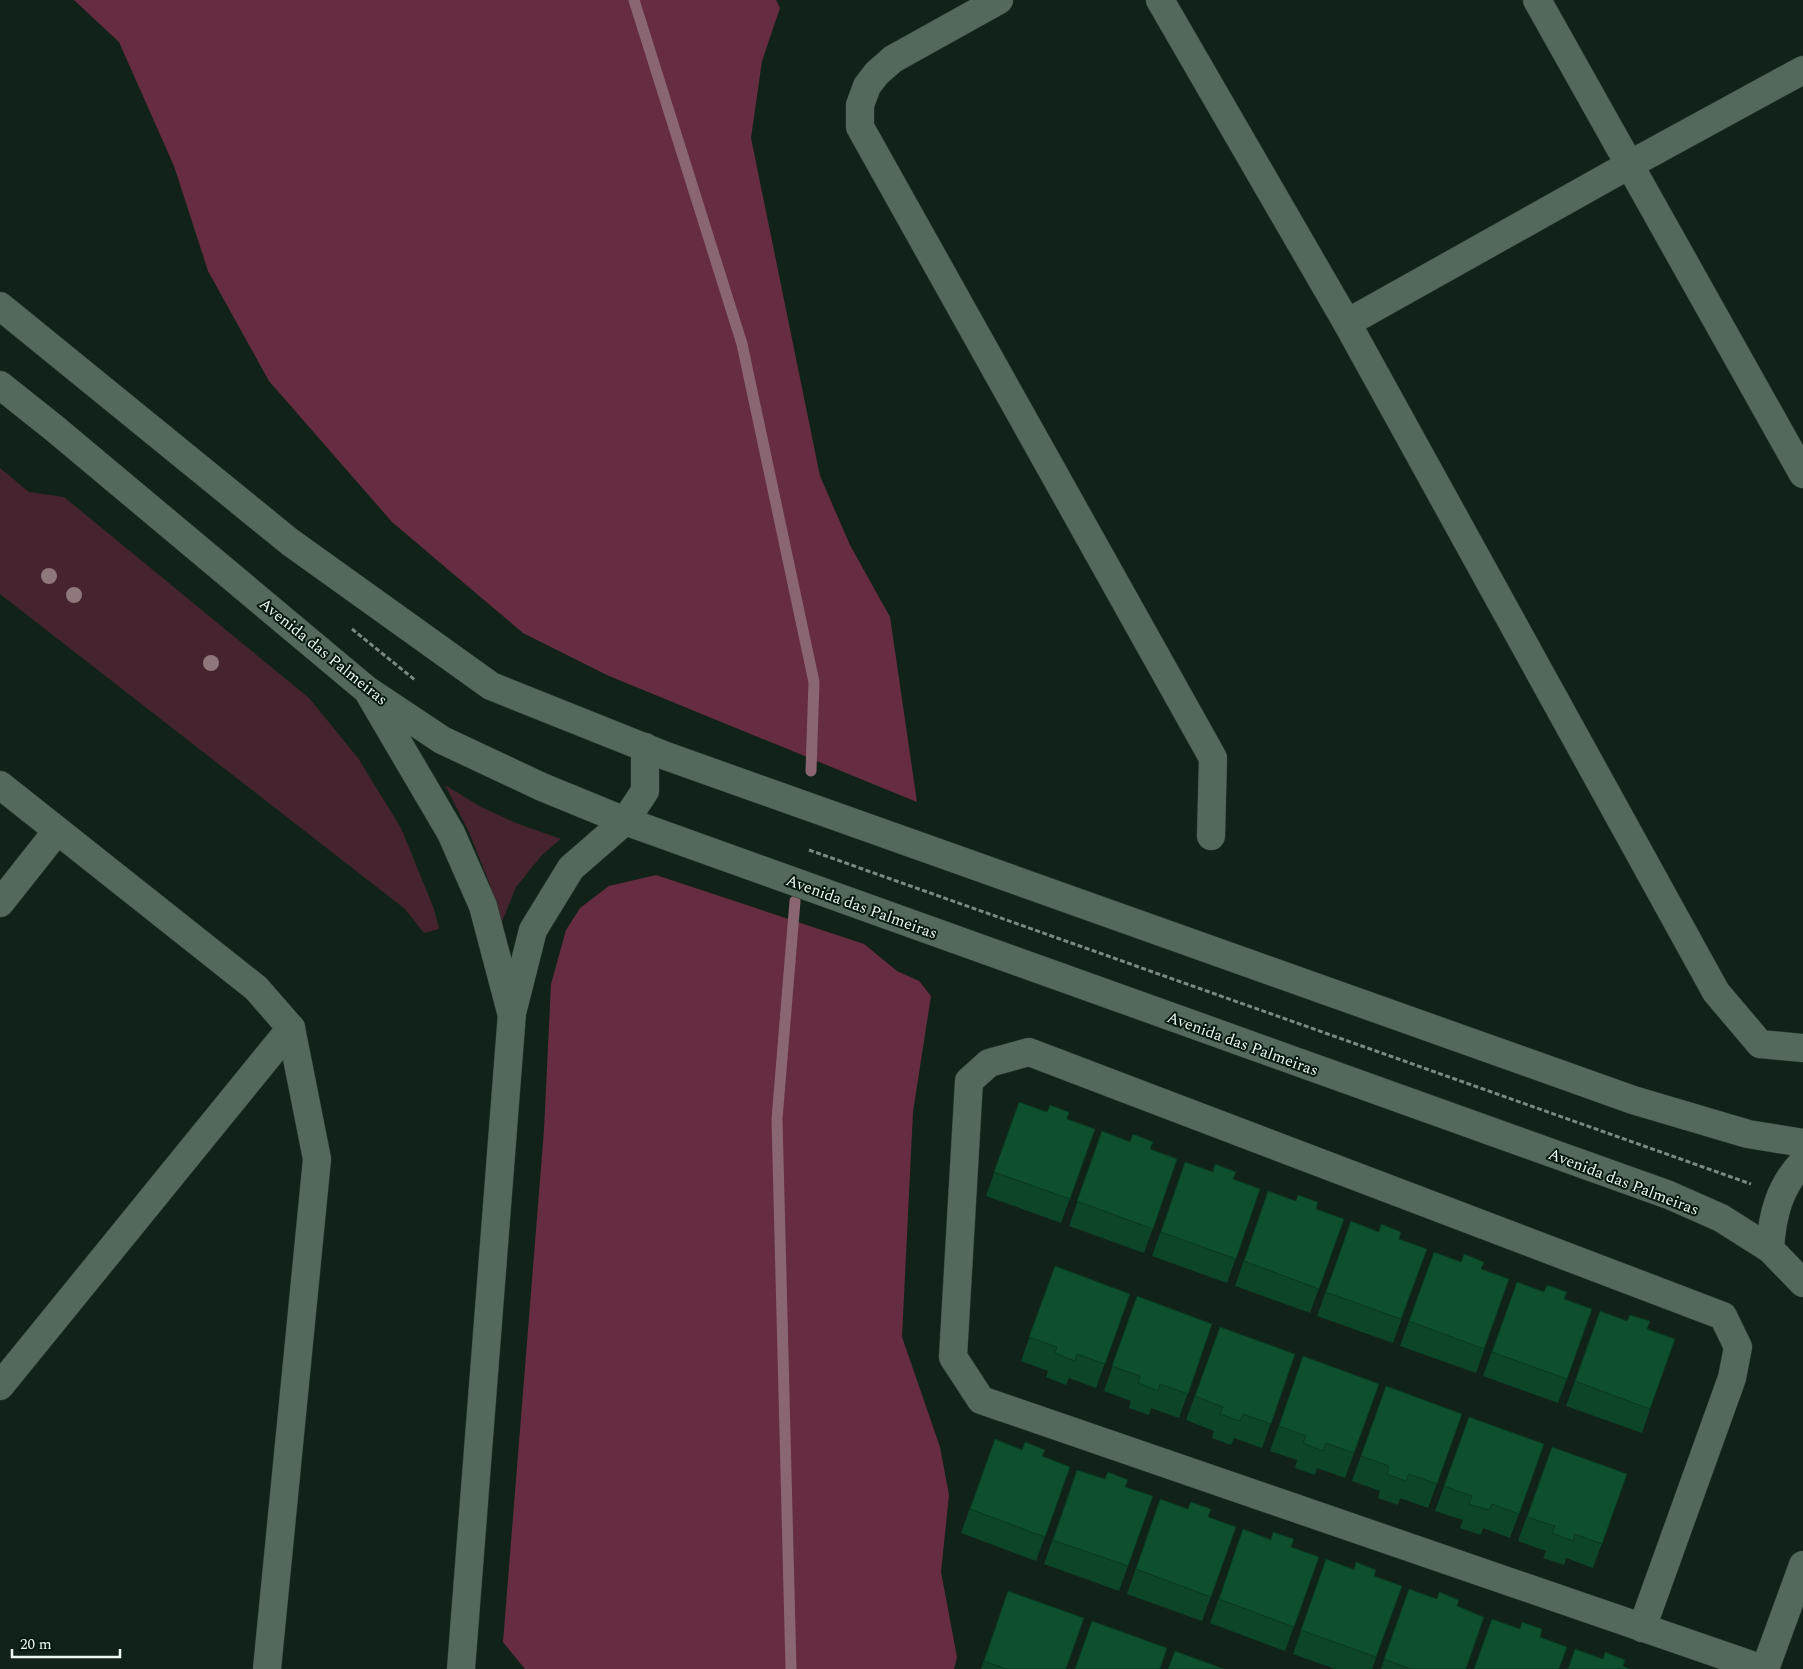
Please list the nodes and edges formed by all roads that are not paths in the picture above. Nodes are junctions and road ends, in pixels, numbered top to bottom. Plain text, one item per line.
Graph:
1 (999, 0) edge
2 (1160, 0) edge
3 (1537, 0) edge
4 (1803, 70) edge
5 (1629, 165) junction
6 (0, 306) edge
7 (1347, 323) junction
8 (0, 385) edge
9 (1803, 474) edge
10 (367, 690) junction
11 (645, 747) junction
12 (0, 785) edge
13 (625, 821) junction
14 (56, 831) junction
15 (1210, 836) dead end
16 (0, 903) edge
17 (512, 1013) junction
18 (291, 1028) junction
19 (1803, 1048) edge
20 (1803, 1143) edge
21 (1803, 1162) edge
22 (1770, 1249) junction
23 (1803, 1283) edge
24 (0, 1386) edge
25 (1803, 1565) edge
26 (1642, 1628) junction
27 (267, 1669) edge
28 (461, 1669) edge
29 (1764, 1669) edge

1 - 15 street
2 - 7 street
3 - 5 street
4 - 5 street
5 - 7 street
5 - 9 street
6 - 11 street
7 - 19 street
8 - 10 street, Avenida das Palmeiras
10 - 13 street, Avenida das Palmeiras
10 - 17 street
11 - 13 street
11 - 20 street
12 - 14 street
13 - 17 street
13 - 22 street, Avenida das Palmeiras
14 - 16 street
14 - 18 street
17 - 28 street
18 - 24 street
18 - 27 street
21 - 22 street
22 - 23 street, Avenida das Palmeiras
25 - 29 street
26 - 26 street
26 - 29 street

